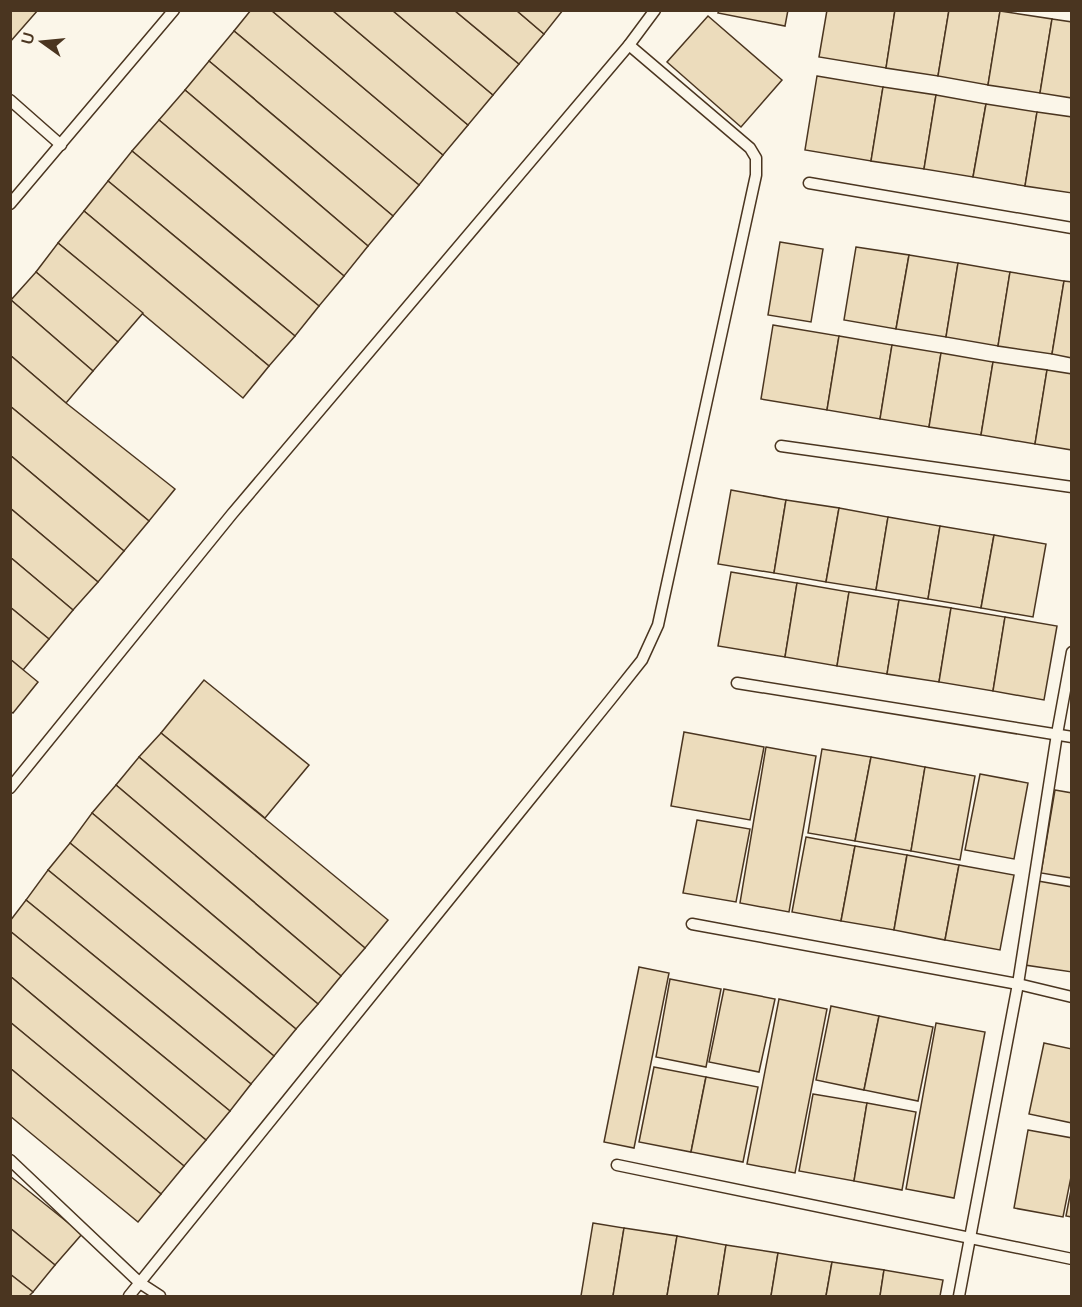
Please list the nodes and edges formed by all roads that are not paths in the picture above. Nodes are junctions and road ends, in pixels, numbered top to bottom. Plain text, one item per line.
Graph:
1 (174, 10) edge
2 (654, 10) edge
3 (629, 45) junction
4 (10, 100) edge
5 (61, 145) junction
6 (808, 183) dead end
7 (10, 204) edge
8 (1071, 228) edge
9 (781, 446) dead end
10 (1071, 487) edge
11 (1071, 652) edge
12 (737, 683) dead end
13 (1057, 734) junction
14 (1071, 737) edge
15 (10, 788) edge
16 (692, 924) dead end
17 (1018, 984) junction
18 (1071, 997) edge
19 (10, 1160) edge
20 (617, 1165) dead end
21 (970, 1239) junction
22 (1071, 1260) edge
23 (140, 1282) junction
24 (129, 1296) edge
25 (160, 1296) edge
26 (959, 1296) edge

1 - 5 lane
2 - 3 lane
3 - 15 lane
3 - 23 lane
4 - 5 lane
5 - 7 lane
6 - 8 lane
9 - 10 lane
11 - 13 lane
12 - 13 lane
13 - 14 lane
13 - 17 lane
16 - 17 lane
17 - 18 lane
17 - 21 lane
19 - 23 lane
20 - 21 lane
21 - 22 lane
21 - 26 lane
23 - 24 lane
23 - 25 lane

